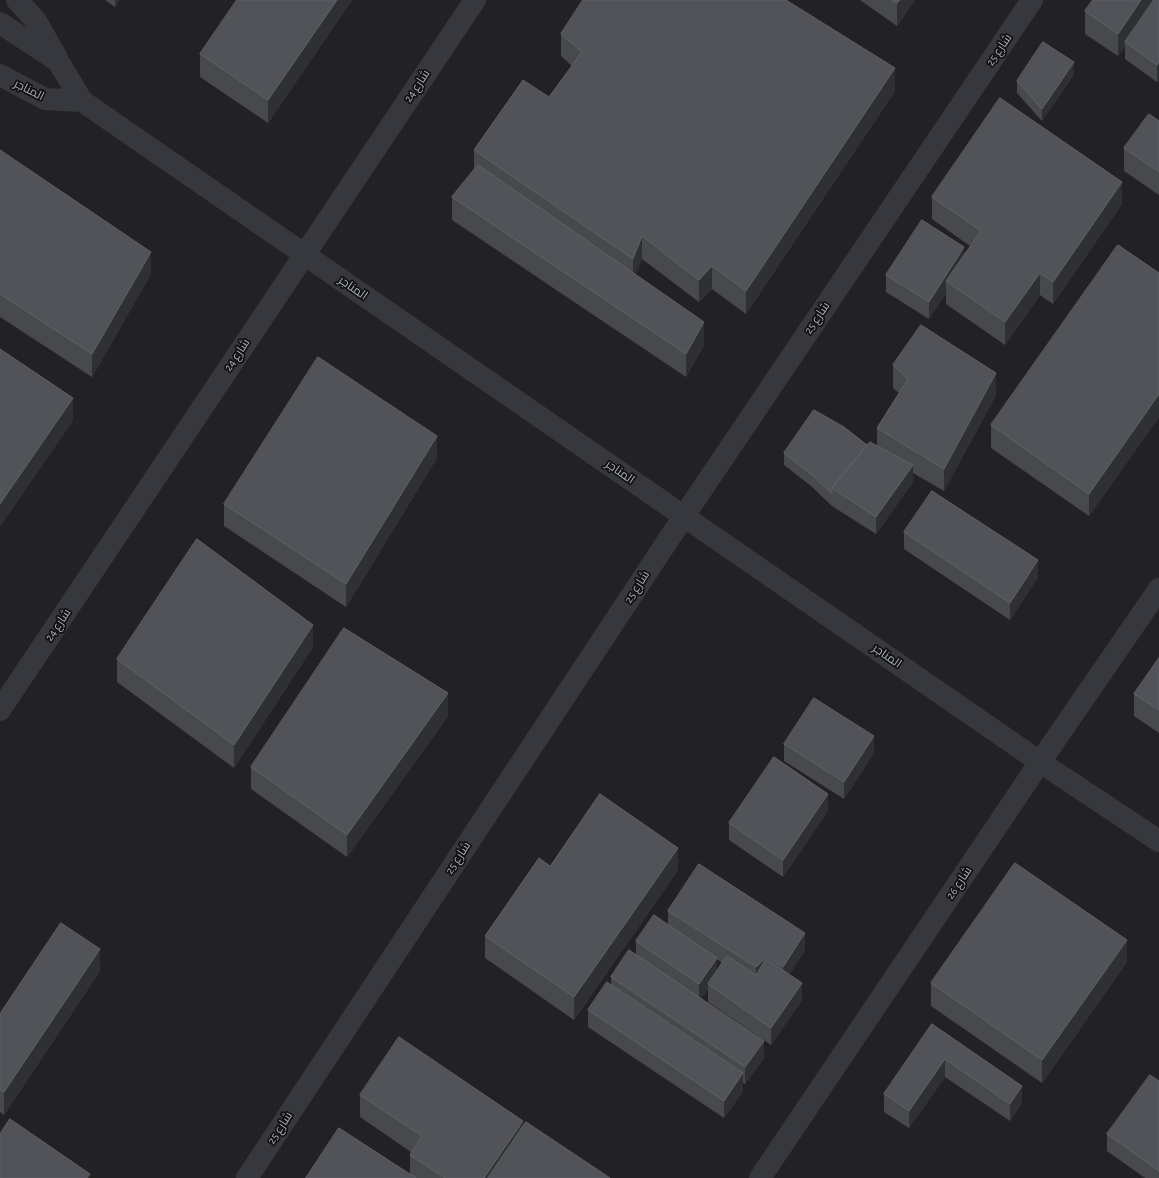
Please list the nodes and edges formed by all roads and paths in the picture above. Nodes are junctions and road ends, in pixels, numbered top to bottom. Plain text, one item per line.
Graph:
1 (17, 0) edge
2 (474, 0) edge
3 (1032, 0) edge
4 (0, 23) edge
5 (58, 61) junction
6 (0, 75) edge
7 (82, 101) junction
8 (305, 255) junction
9 (684, 516) junction
10 (1159, 589) edge
11 (0, 710) edge
12 (1040, 762) junction
13 (1159, 841) edge
14 (247, 1178) edge
15 (760, 1178) edge

1 - 5 street, المناجر
2 - 8 street, شارع 24
3 - 9 street, شارع 25
4 - 5 street, المناجر
5 - 7 street, المناجر
6 - 7 street, المناجر
7 - 8 street, المناجر
8 - 9 street, المناجر
8 - 11 street, شارع 24
9 - 12 street, المناجر
9 - 14 street, شارع 25
10 - 12 street, شارع 26
12 - 13 street, المناجر
12 - 15 street, شارع 26

